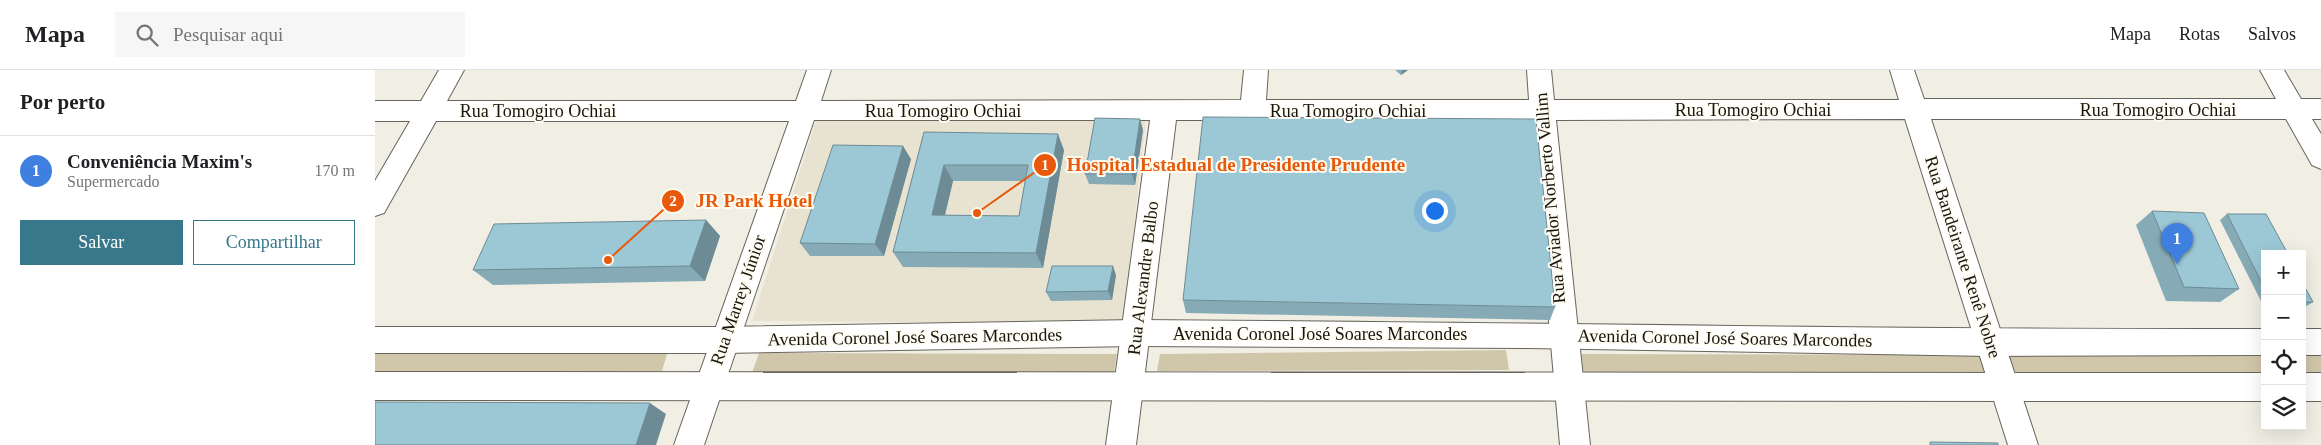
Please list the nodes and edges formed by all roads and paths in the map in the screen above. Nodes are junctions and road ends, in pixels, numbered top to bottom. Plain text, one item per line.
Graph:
1 (452, 70) edge
2 (819, 70) edge
3 (1256, 70) edge
4 (1539, 70) edge
5 (1902, 70) edge
6 (2272, 70) edge
7 (1543, 110) junction
8 (1915, 110) junction
9 (2294, 110) junction
10 (2321, 110) edge
11 (375, 111) edge
12 (429, 111) junction
13 (805, 111) junction
14 (1164, 111) junction
15 (1253, 111) junction
16 (2321, 158) edge
17 (375, 205) edge
18 (1136, 333) junction
19 (1563, 336) junction
20 (375, 340) edge
21 (724, 340) junction
22 (1990, 342) junction
23 (2261, 342) edge
24 (2306, 342) edge
25 (2321, 342) edge
26 (375, 386) edge
27 (708, 386) junction
28 (1129, 386) junction
29 (1569, 386) junction
30 (2004, 386) junction
31 (2261, 386) edge
32 (2306, 386) edge
33 (2321, 386) edge
34 (689, 445) edge
35 (1121, 445) edge
36 (1575, 445) edge
37 (2023, 445) edge

1 - 12 street
2 - 13 street, Rua Marrey Júnior
3 - 15 street
4 - 7 street, Rua Aviador Norberto Vallim
5 - 8 street, Rua Bandeirante Renê Nobre
6 - 9 street
7 - 8 street, Rua Tomogiro Ochiai
7 - 15 street, Rua Tomogiro Ochiai
7 - 19 street, Rua Aviador Norberto Vallim
8 - 9 street, Rua Tomogiro Ochiai
8 - 22 street, Rua Bandeirante Renê Nobre
9 - 10 street, Rua Tomogiro Ochiai
9 - 16 street
11 - 12 street, Rua Tomogiro Ochiai
12 - 13 street, Rua Tomogiro Ochiai
12 - 17 street
13 - 14 street, Rua Tomogiro Ochiai
13 - 21 street, Rua Marrey Júnior
14 - 15 street, Rua Tomogiro Ochiai
14 - 18 street, Rua Alexandre Balbo
18 - 19 street, Avenida Coronel José Soares Marcondes
18 - 21 street, Avenida Coronel José Soares Marcondes
18 - 28 street, Rua Alexandre Balbo
19 - 22 street, Avenida Coronel José Soares Marcondes
19 - 29 street, Rua Aviador Norberto Vallim
20 - 21 street, Avenida Coronel José Soares Marcondes
21 - 27 street, Rua Marrey Júnior
22 - 23 street, Avenida Coronel José Soares Marcondes
22 - 30 street, Rua Bandeirante Renê Nobre
24 - 25 street
26 - 27 street
27 - 28 street
27 - 34 street, Rua Marrey Júnior
28 - 29 street
28 - 35 street, Rua Alexandre Balbo
29 - 30 street
29 - 36 street, Rua Aviador Norberto Vallim
30 - 31 street
30 - 37 street, Rua Bandeirante Renê Nobre
32 - 33 street

